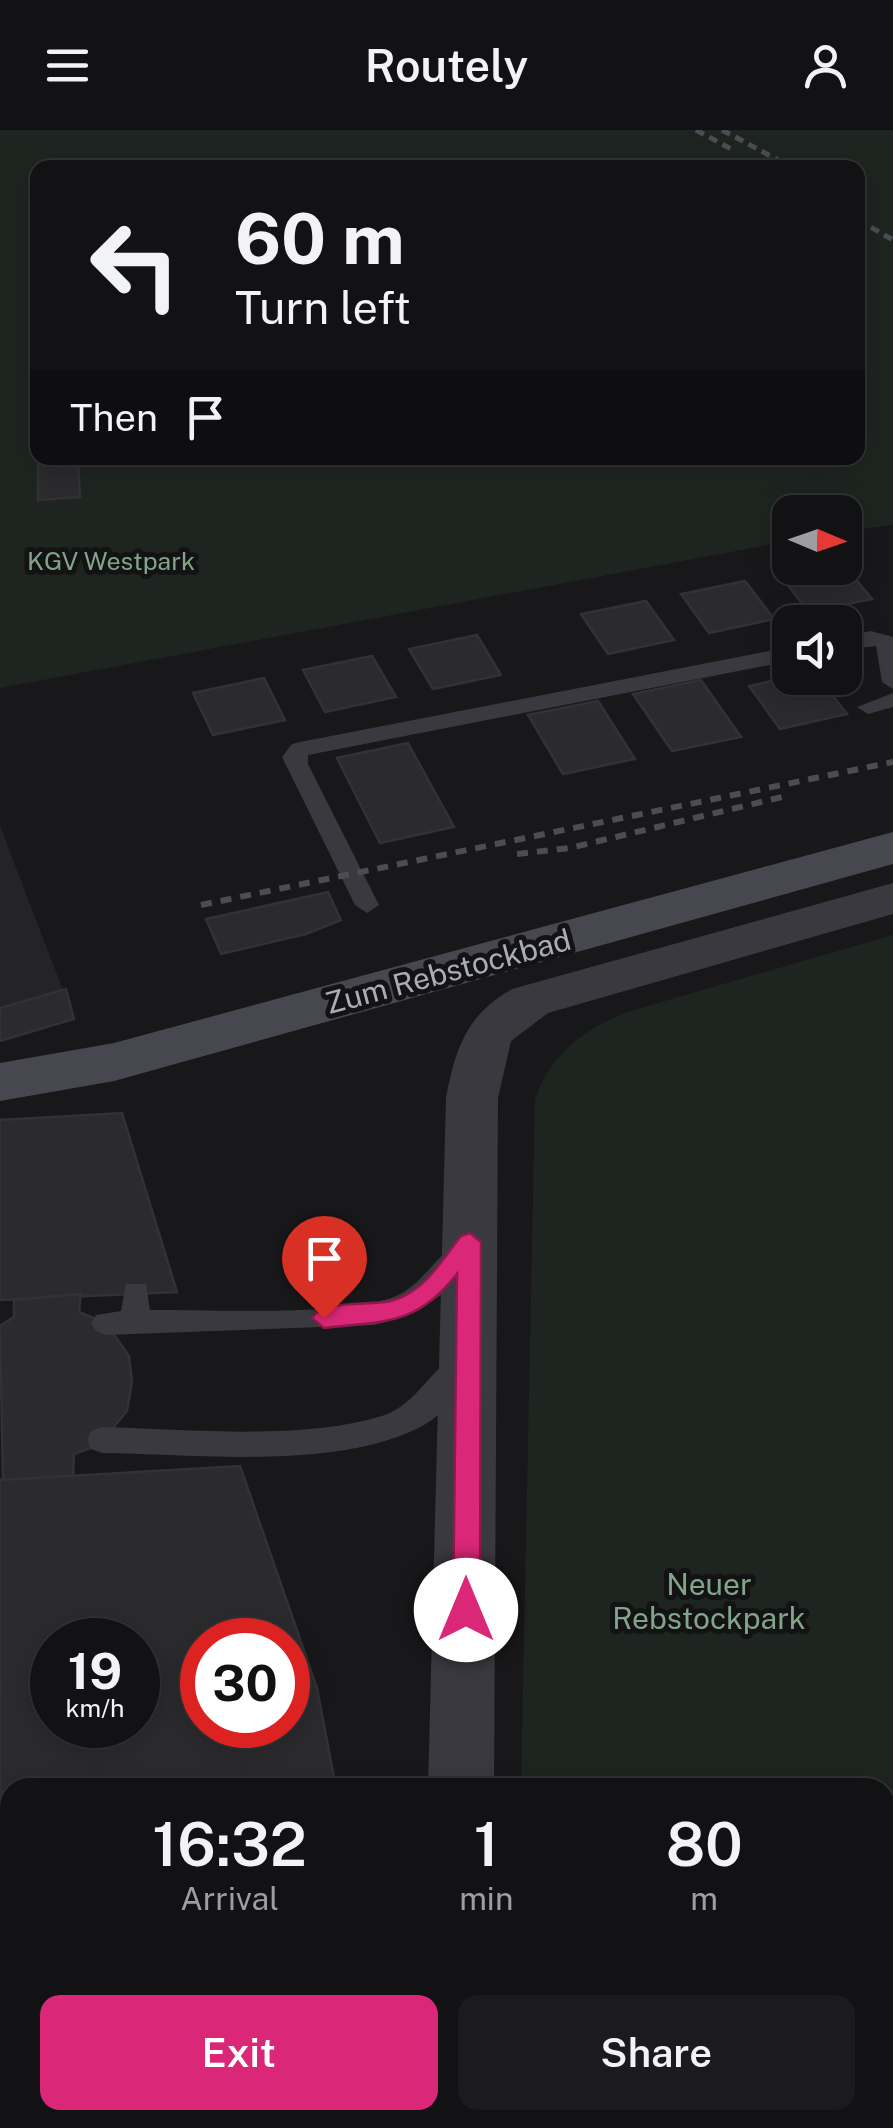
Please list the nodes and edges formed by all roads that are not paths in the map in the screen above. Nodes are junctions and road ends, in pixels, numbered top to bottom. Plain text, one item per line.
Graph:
1 (862, 640) edge
2 (772, 658) edge
3 (893, 682) edge
4 (893, 700) edge
5 (868, 707) dead end
6 (893, 848) edge
7 (893, 898) edge
8 (367, 906) dead end
9 (0, 1082) edge
10 (470, 1242) junction
11 (136, 1292) dead end
12 (467, 1357) junction
13 (102, 1440) dead end
14 (461, 1778) edge

1 - 3 lane
2 - 8 lane
4 - 5 lane
6 - 9 main road, Zum Rebstockbad
7 - 10 street
10 - 11 lane
10 - 12 street
12 - 13 lane
12 - 14 street

